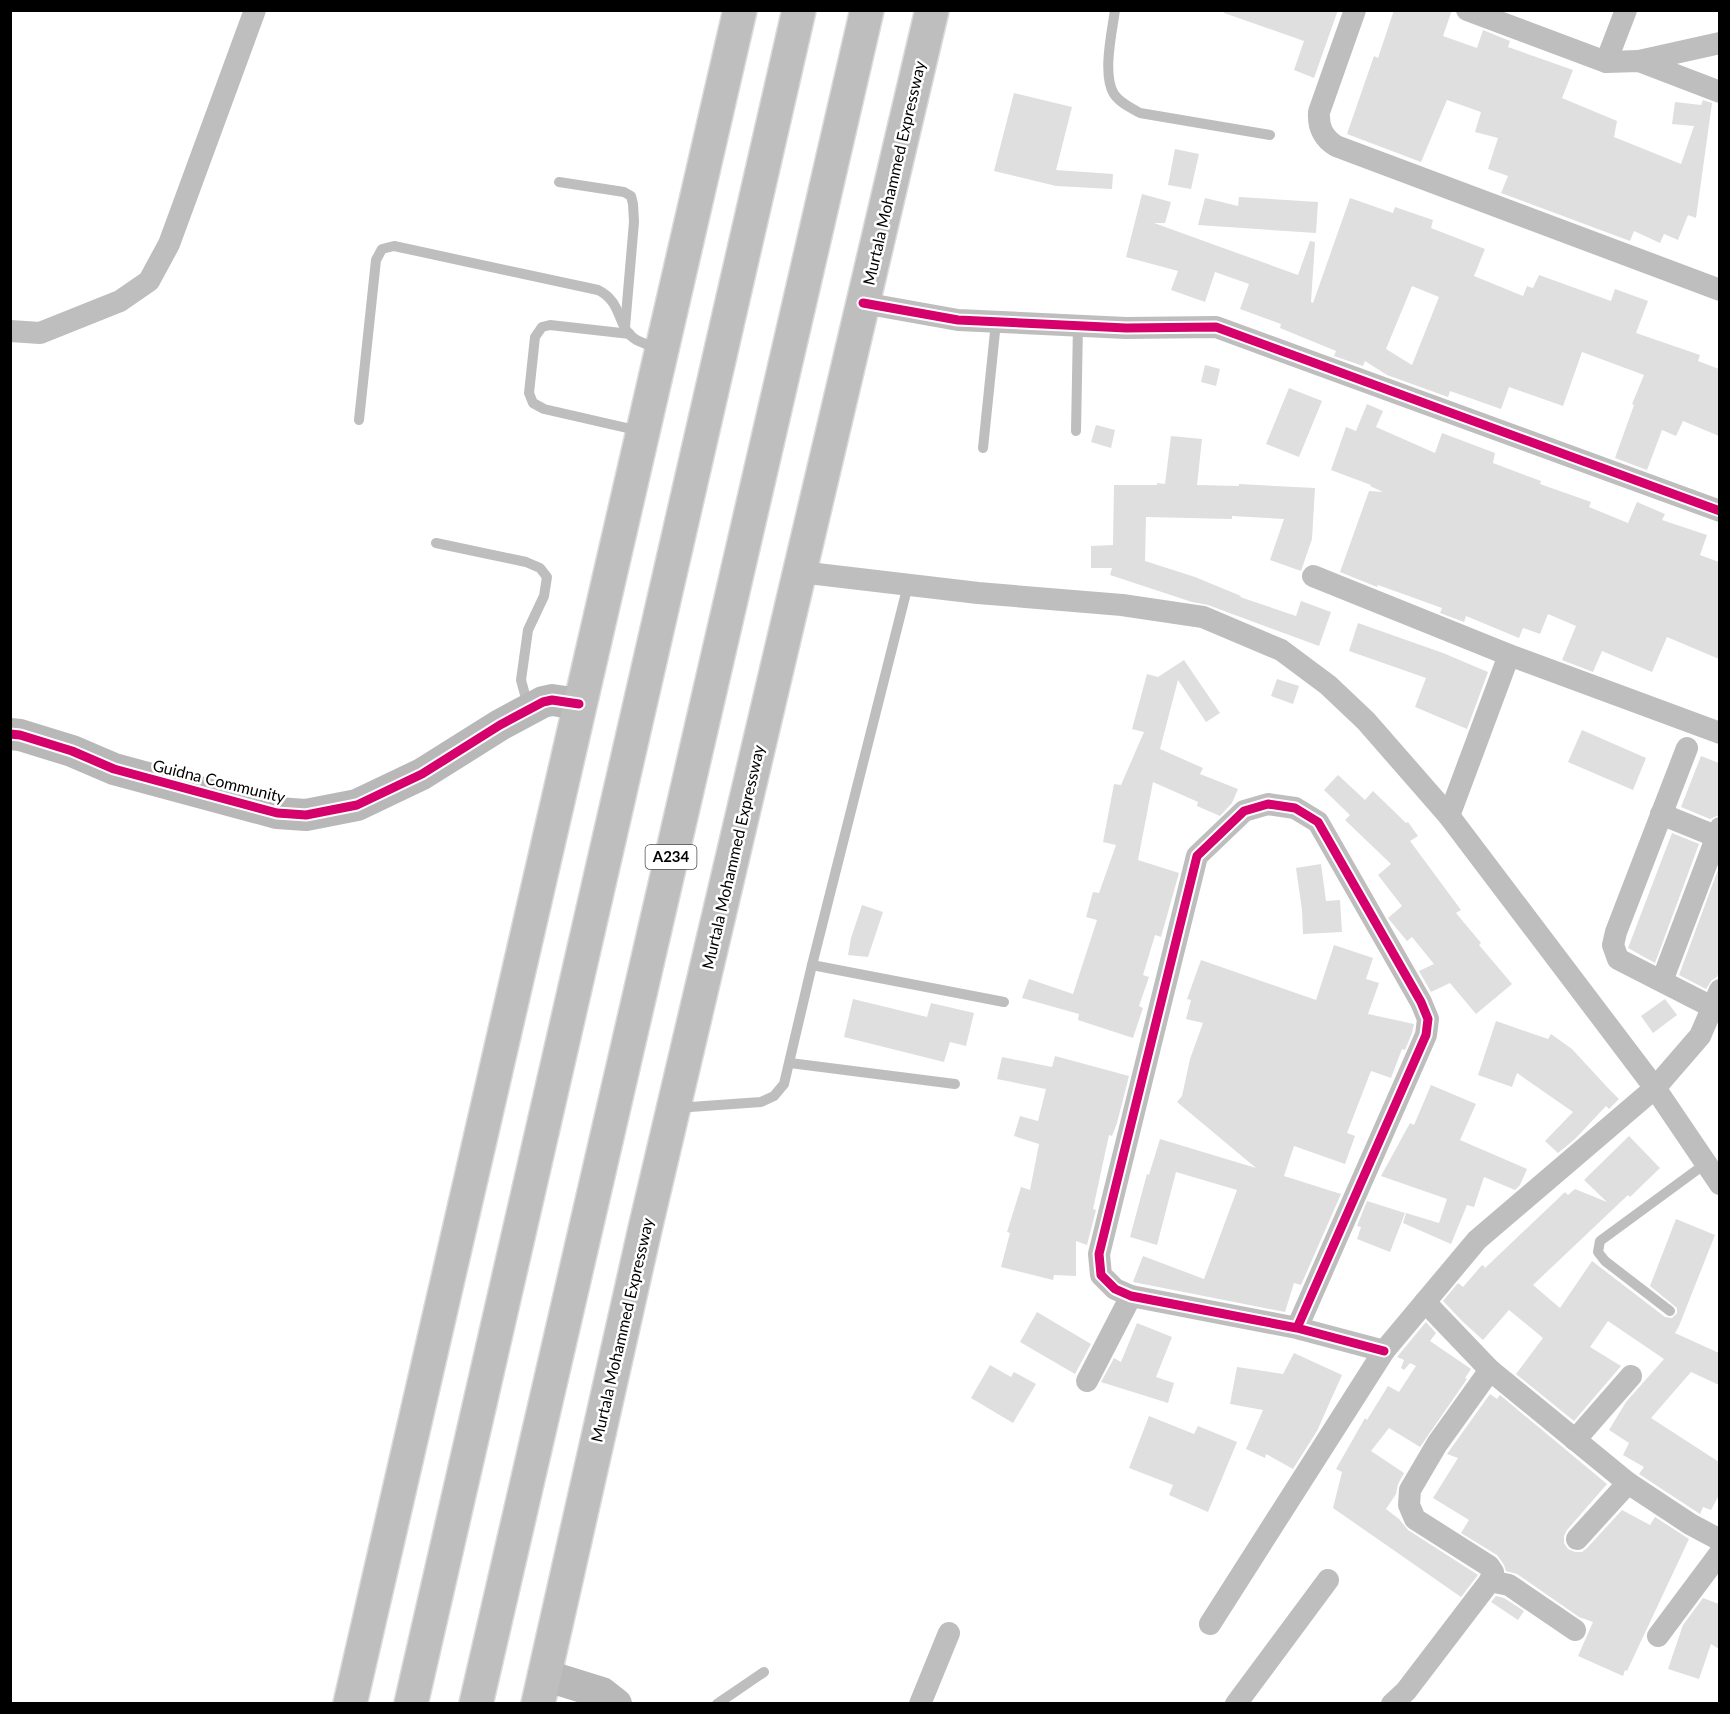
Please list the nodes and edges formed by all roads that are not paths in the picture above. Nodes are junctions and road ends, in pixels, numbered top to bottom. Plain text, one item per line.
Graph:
1 (255, 10) edge
2 (740, 10) edge
3 (799, 10) edge
4 (867, 10) edge
5 (932, 10) edge
6 (1115, 10) edge
7 (1355, 10) edge
8 (1467, 10) edge
9 (1626, 10) edge
10 (1719, 43) edge
11 (1639, 61) junction
12 (1606, 62) junction
13 (1719, 92) edge
14 (1270, 135) dead end
15 (559, 182) dead end
16 (1719, 290) edge
17 (863, 303) junction
18 (996, 322) junction
19 (1078, 326) junction
20 (10, 331) edge
21 (628, 331) junction
22 (661, 350) junction
23 (359, 420) dead end
24 (642, 431) junction
25 (1076, 431) dead end
26 (983, 448) dead end
27 (1719, 511) edge
28 (436, 543) dead end
29 (800, 572) junction
30 (1313, 576) dead end
31 (908, 585) junction
32 (1509, 655) junction
33 (579, 704) junction
34 (528, 709) junction
35 (1719, 733) edge
36 (10, 734) edge
37 (1687, 748) dead end
38 (1661, 814) junction
39 (1449, 816) junction
40 (1718, 834) edge
41 (812, 965) junction
42 (1662, 981) junction
43 (1716, 998) edge
44 (1004, 1002) dead end
45 (790, 1063) junction
46 (955, 1084) dead end
47 (1655, 1088) junction
48 (674, 1108) junction
49 (1705, 1164) junction
50 (1719, 1184) edge
51 (1131, 1296) junction
52 (1425, 1302) junction
53 (1670, 1311) dead end
54 (1297, 1328) junction
55 (1384, 1351) junction
56 (1490, 1370) junction
57 (1631, 1376) dead end
58 (1087, 1381) dead end
59 (1575, 1440) junction
60 (1628, 1484) junction
61 (1577, 1539) dead end
62 (1719, 1540) edge
63 (1719, 1553) edge
64 (1328, 1580) dead end
65 (1490, 1581) junction
66 (1210, 1624) dead end
67 (1575, 1630) dead end
68 (949, 1633) dead end
69 (1658, 1636) dead end
70 (764, 1672) dead end
71 (541, 1689) edge
72 (350, 1704) edge
73 (411, 1704) edge
74 (476, 1704) edge
75 (616, 1704) edge
76 (717, 1704) edge
77 (920, 1704) edge
78 (1236, 1704) edge
79 (1392, 1704) edge

1 - 20 street
2 - 22 highway
3 - 73 highway
4 - 74 highway, A234
5 - 17 highway, Murtala Mohammed Expressway
6 - 14 lane
7 - 16 street
8 - 12 street
9 - 12 street
10 - 11 street
11 - 12 street
11 - 13 street
15 - 21 lane
17 - 18 street
17 - 29 highway, Murtala Mohammed Expressway
18 - 19 street
18 - 26 lane
19 - 25 lane
19 - 27 street
21 - 22 lane
21 - 23 lane
21 - 24 lane
22 - 24 highway
24 - 33 highway
28 - 34 lane
29 - 31 street
29 - 48 highway, Murtala Mohammed Expressway
30 - 32 street
31 - 39 street
31 - 41 lane
32 - 35 street
32 - 39 street
33 - 34 street, Guidna Community
33 - 72 highway
34 - 36 street, Guidna Community
37 - 38 street
38 - 40 street
38 - 42 street
39 - 47 street
40 - 42 street
41 - 44 lane
41 - 45 lane
42 - 43 street
43 - 47 street
45 - 46 lane
45 - 48 lane
47 - 49 street
47 - 52 street
48 - 71 highway, Murtala Mohammed Expressway
49 - 50 street
49 - 53 lane
51 - 54 street
51 - 54 street
51 - 58 street
52 - 55 street
52 - 56 street
54 - 55 street
55 - 66 street
56 - 59 street
56 - 65 street
57 - 59 street
59 - 60 street
60 - 61 street
60 - 62 street
63 - 69 street
64 - 78 street
65 - 67 street
65 - 79 street
68 - 77 street
70 - 76 lane
71 - 75 street

